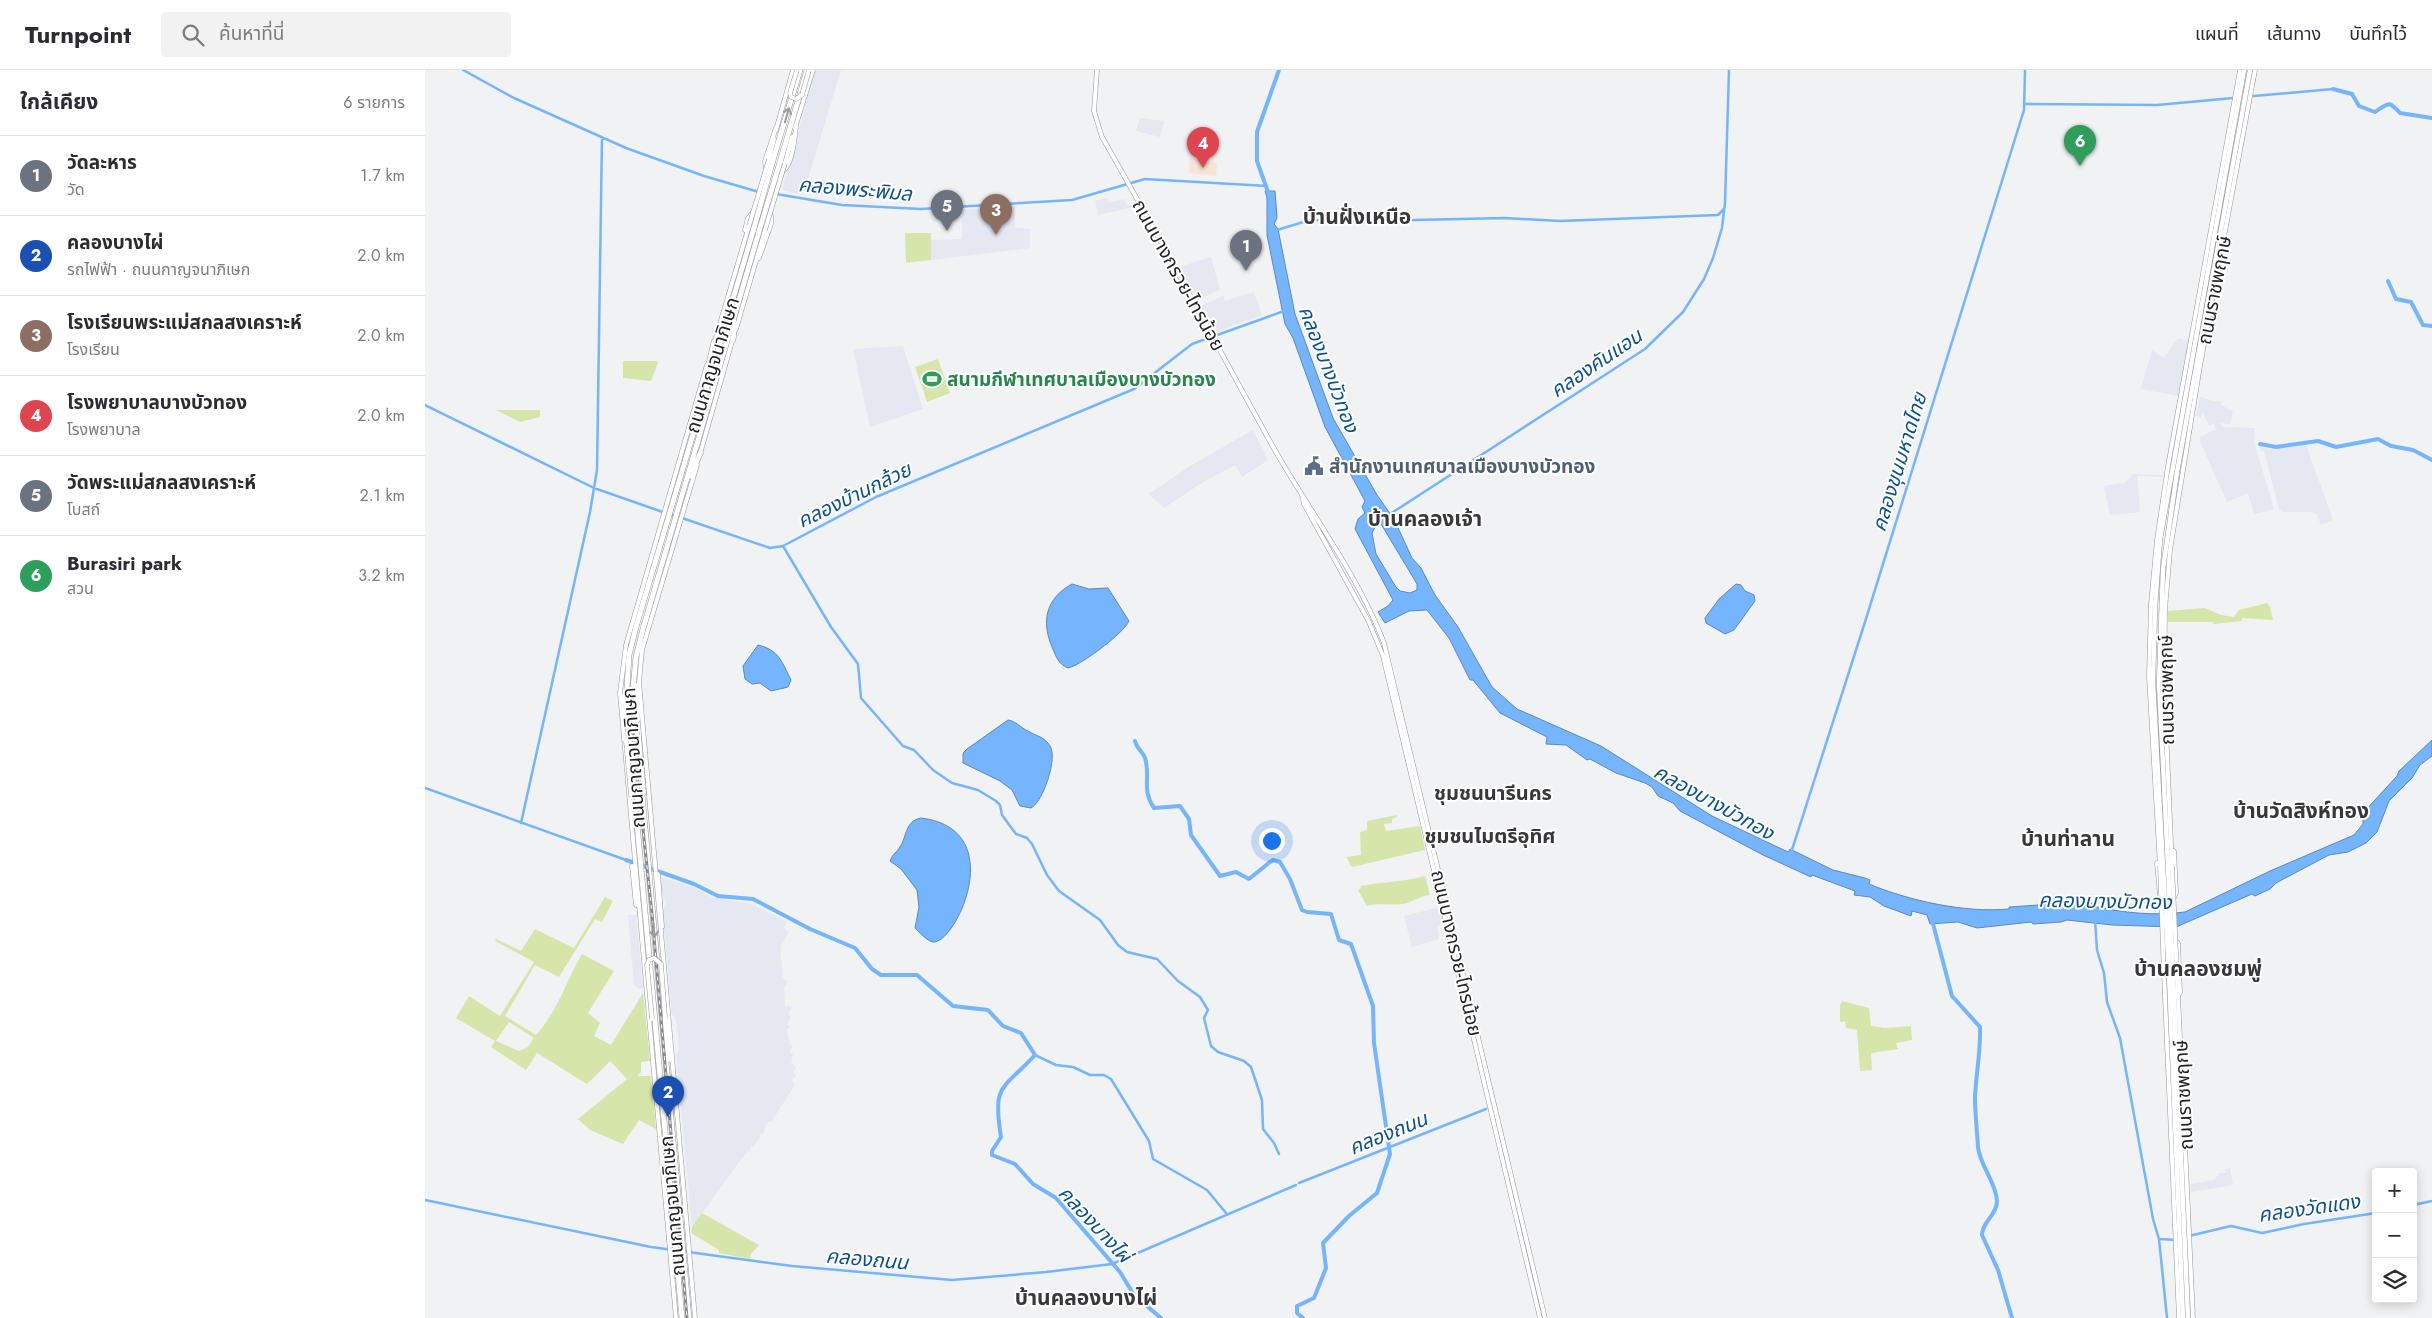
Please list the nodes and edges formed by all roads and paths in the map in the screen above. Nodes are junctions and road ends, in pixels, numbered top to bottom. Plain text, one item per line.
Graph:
1 (793, 70) edge
2 (798, 70) edge
3 (810, 70) edge
4 (1097, 70) edge
5 (2242, 70) edge
6 (2250, 70) edge
7 (2255, 70) edge
8 (2247, 87) junction
9 (2237, 92) junction
10 (2237, 108) junction
11 (2247, 109) junction
12 (795, 127) junction
13 (776, 128) junction
14 (771, 159) junction
15 (782, 162) junction
16 (2225, 180) junction
17 (2215, 209) junction
18 (757, 228) junction
19 (738, 262) junction
20 (755, 266) junction
21 (739, 300) junction
22 (733, 340) junction
23 (714, 342) junction
24 (2200, 366) junction
25 (705, 386) junction
26 (2191, 392) junction
27 (687, 452) junction
28 (701, 452) junction
29 (678, 466) junction
30 (681, 497) junction
31 (668, 507) junction
32 (680, 512) junction
33 (2160, 516) junction
34 (665, 517) junction
35 (678, 522) junction
36 (2167, 532) junction
37 (2160, 539) junction
38 (2169, 550) junction
39 (639, 668) junction
40 (621, 678) junction
41 (2163, 685) junction
42 (2154, 702) junction
43 (2160, 710) junction
44 (2152, 723) junction
45 (2155, 772) junction
46 (2168, 802) junction
47 (649, 803) junction
48 (644, 810) junction
49 (632, 866) dead end
50 (2166, 866) junction
51 (657, 874) dead end
52 (641, 927) junction
53 (661, 936) junction
54 (2171, 974) junction
55 (2180, 1030) junction
56 (2167, 1042) junction
57 (674, 1091) junction
58 (656, 1092) junction
59 (2171, 1113) junction
60 (2180, 1118) junction
61 (676, 1122) junction
62 (2176, 1135) junction
63 (2185, 1139) junction
64 (675, 1152) junction
65 (685, 1250) junction
66 (686, 1260) junction
67 (2181, 1284) junction
68 (2187, 1286) junction
69 (2192, 1306) junction
70 (2179, 1310) junction
71 (1541, 1315) edge
72 (676, 1318) edge
73 (682, 1318) edge
74 (689, 1318) edge
75 (695, 1318) edge
76 (1545, 1318) edge
77 (2179, 1318) edge
78 (2183, 1318) edge
79 (2188, 1318) edge
80 (2193, 1318) edge

1 - 13 main road
2 - 3 main road, bridge
14 -> 2 highway, ถนนกาญจนาภิเษก
3 - 12 main road
3 - 15 highway, ถนนกาญจนาภิเษก
4 - 71 main road, ถนนบางกรวย-ไทรน้อย
5 - 9 main road, ถนนราชพฤกษ์
5 - 10 main road, ถนนราชพฤกษ์
6 - 8 main road, ถนนราชพฤกษ์
7 - 11 main road, ถนนราชพฤกษ์
8 - 11 main road
8 - 26 main road, ถนนราชพฤกษ์
9 - 10 main road
9 - 17 main road, ถนนราชพฤกษ์
10 - 16 main road, ถนนราชพฤกษ์
11 - 24 main road, ถนนราชพฤกษ์
12 - 13 main road
12 - 15 main road
13 - 14 main road
14 - 18 highway, ถนนกาญจนาภิเษก, bridge
15 - 18 highway, ถนนกาญจนาภิเษก, bridge
16 - 17 main road
16 - 37 main road, ถนนราชพฤกษ์
17 - 33 main road, ถนนราชพฤกษ์
18 - 19 main road
18 - 20 main road
18 - 21 highway, ถนนกาญจนาภิเษก
18 - 25 highway, ถนนกาญจนาภิเษก
19 - 20 main road
19 - 23 main road
20 - 22 main road
21 - 22 highway
21 - 30 highway, ถนนกาญจนาภิเษก
22 - 28 main road
23 - 25 highway
23 - 29 main road
24 - 26 main road
24 - 38 main road, ถนนราชพฤกษ์
25 - 27 highway, ถนนกาญจนาภิเษก
26 - 36 main road, ถนนราชพฤกษ์
27 - 29 highway
27 - 31 highway, ถนนกาญจนาภิเษก
28 - 30 highway
28 - 32 main road
29 - 31 main road
30 - 32 highway, ถนนกาญจนาภิเษก
31 - 34 highway, ถนนกาญจนาภิเษก
32 - 35 highway, ถนนกาญจนาภิเษก
33 - 37 main road
33 - 44 main road, ถนนราชพฤกษ์
34 - 40 main road
34 - 73 highway, ถนนกาญจนาภิเษก
35 - 39 main road
35 - 48 highway, ถนนกาญจนาภิเษก
36 - 38 main road
36 - 43 main road, ถนนราชพฤกษ์
37 - 42 main road, ถนนราชพฤกษ์
38 - 41 main road, ถนนราชพฤกษ์
39 - 40 main road, bridge
39 - 47 main road
40 - 52 main road
41 - 43 main road
41 - 46 main road, ถนนราชพฤกษ์
42 - 44 main road
42 - 50 main road, ถนนราชพฤกษ์
43 - 50 main road, ถนนราชพฤกษ์
44 - 45 main road, ถนนราชพฤกษ์
45 - 46 main road
45 - 50 main road, ถนนราชพฤกษ์
46 - 50 main road, ถนนราชพฤกษ์
47 - 48 highway
47 - 53 main road
48 -> 64 highway, ถนนกาญจนาภิเษก
49 - 52 main road
50 - 54 main road, ถนนราชพฤกษ์, bridge
50 - 54 main road, ถนนราชพฤกษ์, bridge
51 - 53 main road
52 - 58 main road
53 - 57 main road
54 - 55 main road, ถนนราชพฤกษ์
54 - 56 main road, ถนนราชพฤกษ์
54 - 60 main road, ถนนราชพฤกษ์
54 - 62 main road, ถนนราชพฤกษ์
55 - 56 main road
55 - 63 main road, ถนนราชพฤกษ์
56 - 59 main road, ถนนราชพฤกษ์
57 - 58 main road, bridge
57 - 61 main road
58 - 72 main road
59 - 62 main road
59 - 70 main road, ถนนราชพฤกษ์
60 - 63 main road
60 - 68 main road, ถนนราชพฤกษ์
61 - 64 highway
61 - 65 main road
62 - 67 main road, ถนนราชพฤกษ์
63 - 69 main road, ถนนราชพฤกษ์
64 - 65 highway, ถนนกาญจนาภิเษก
65 - 66 highway, ถนนกาญจนาภิเษก
66 - 74 highway, ถนนกาญจนาภิเษก
66 - 75 main road
67 - 70 main road
67 - 78 main road, ถนนราชพฤกษ์
68 - 69 main road
68 - 79 main road, ถนนราชพฤกษ์
69 - 80 main road, ถนนราชพฤกษ์
70 - 77 main road, ถนนราชพฤกษ์
71 - 76 main road, ถนนบางกรวย-ไทรน้อย

